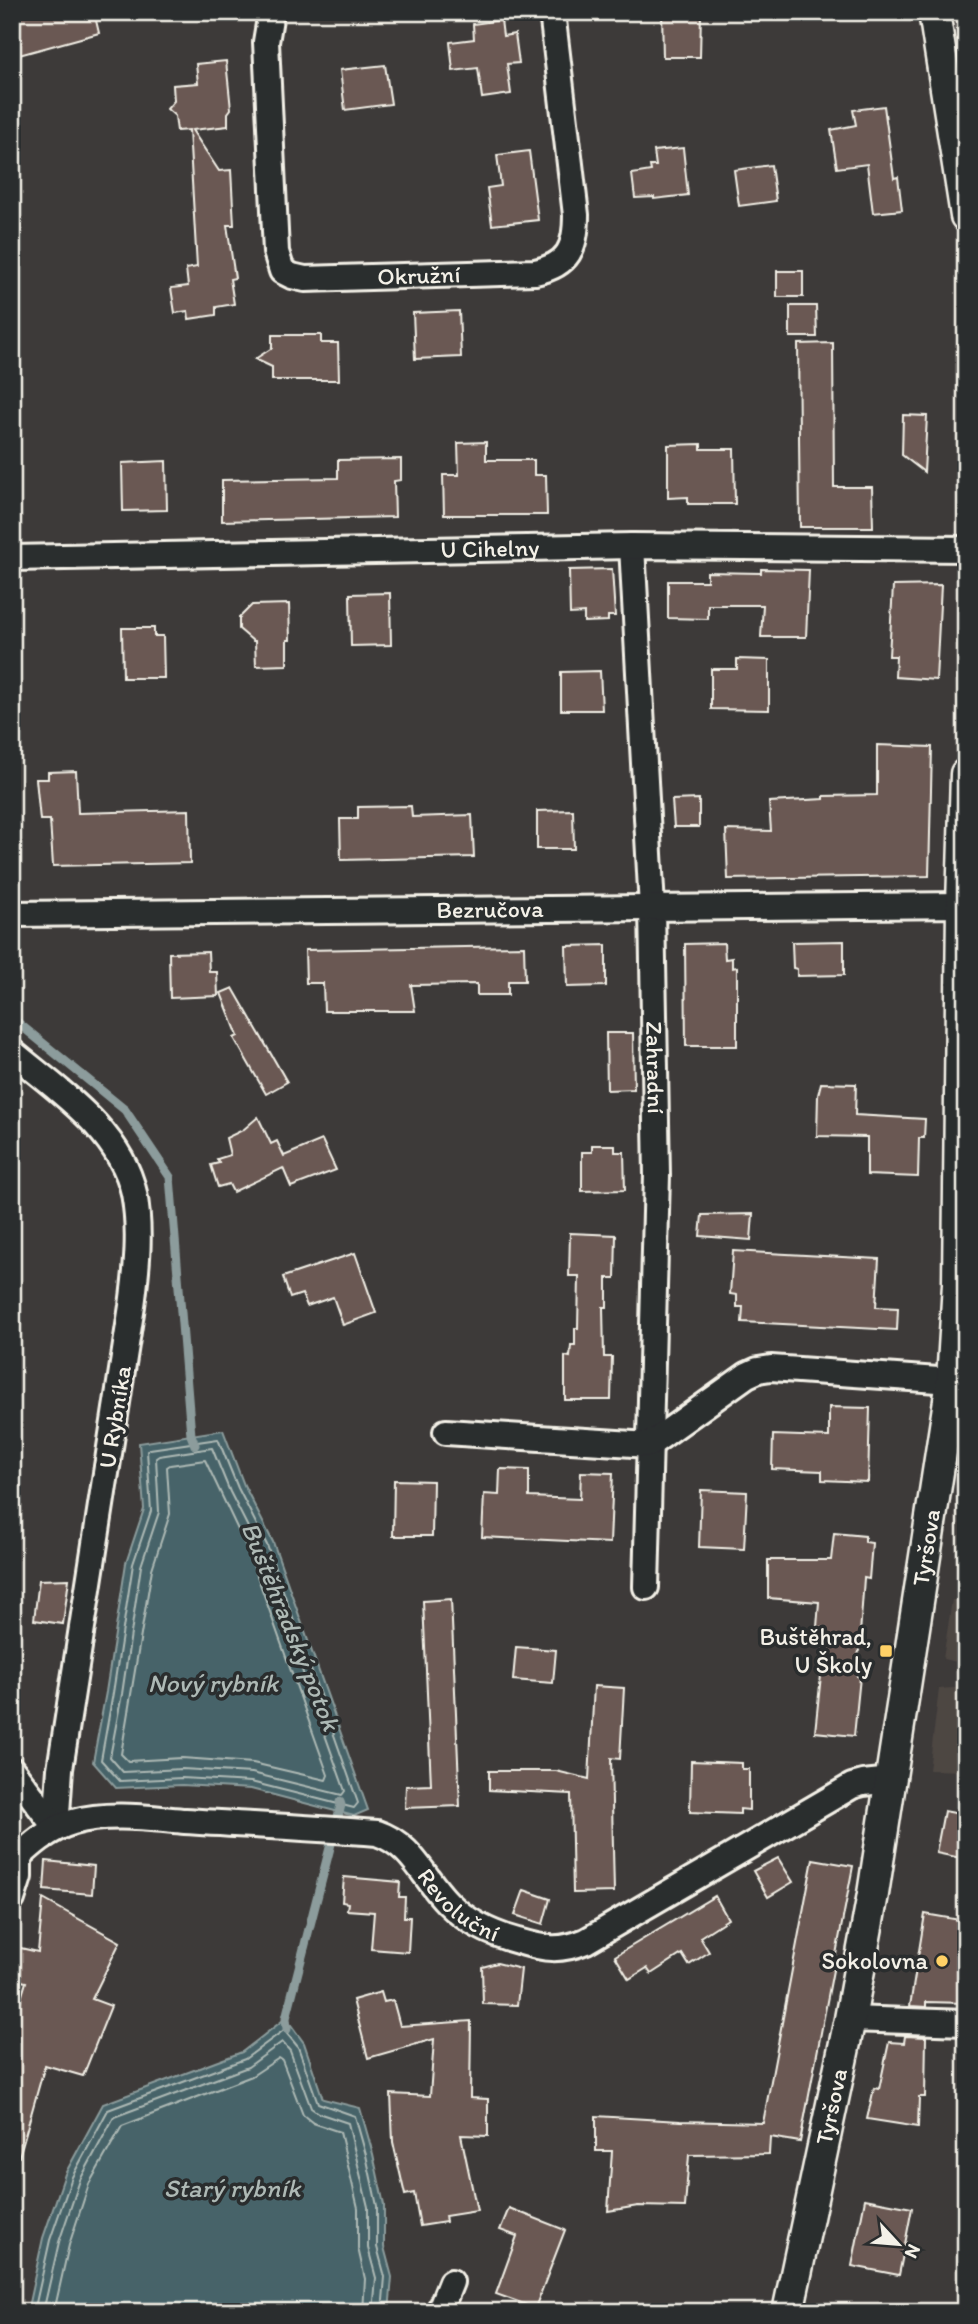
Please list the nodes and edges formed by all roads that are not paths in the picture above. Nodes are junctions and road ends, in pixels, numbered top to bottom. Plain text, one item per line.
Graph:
1 (271, 12) edge
2 (552, 12) edge
3 (934, 12) edge
4 (966, 216) edge
5 (632, 545) junction
6 (966, 549) edge
7 (12, 558) edge
8 (966, 774) edge
9 (964, 905) edge
10 (652, 908) junction
11 (12, 914) edge
12 (12, 1052) edge
13 (962, 1134) edge
14 (966, 1348) edge
15 (952, 1381) junction
16 (446, 1432) dead end
17 (649, 1445) junction
18 (646, 1587) dead end
19 (12, 1770) edge
20 (892, 1780) junction
21 (56, 1828) junction
22 (16, 1860) edge
23 (12, 1899) edge
24 (850, 2019) junction
25 (966, 2023) edge
26 (451, 2282) dead end
27 (439, 2312) edge
28 (788, 2312) edge

1 - 2 street, Okružní
3 - 4 street
5 - 6 street, U Cihelny
5 - 7 street, U Cihelny
5 - 10 street, Zahradní
8 - 9 street, Tyršova
9 - 10 street, Bezručova
9 - 13 street, Tyršova
10 - 11 street, Bezručova
10 - 17 street, Zahradní
12 - 21 street, U Rybníka
13 - 15 street, Tyršova
14 - 15 street
15 - 17 street
15 - 20 street, Tyršova
16 - 17 street
17 - 18 street, Zahradní
19 - 21 street
20 - 21 street, Revoluční
20 - 24 street, Tyršova
21 - 22 street, Revoluční
22 - 23 street
24 - 25 street
24 - 28 street, Tyršova
26 - 27 street

